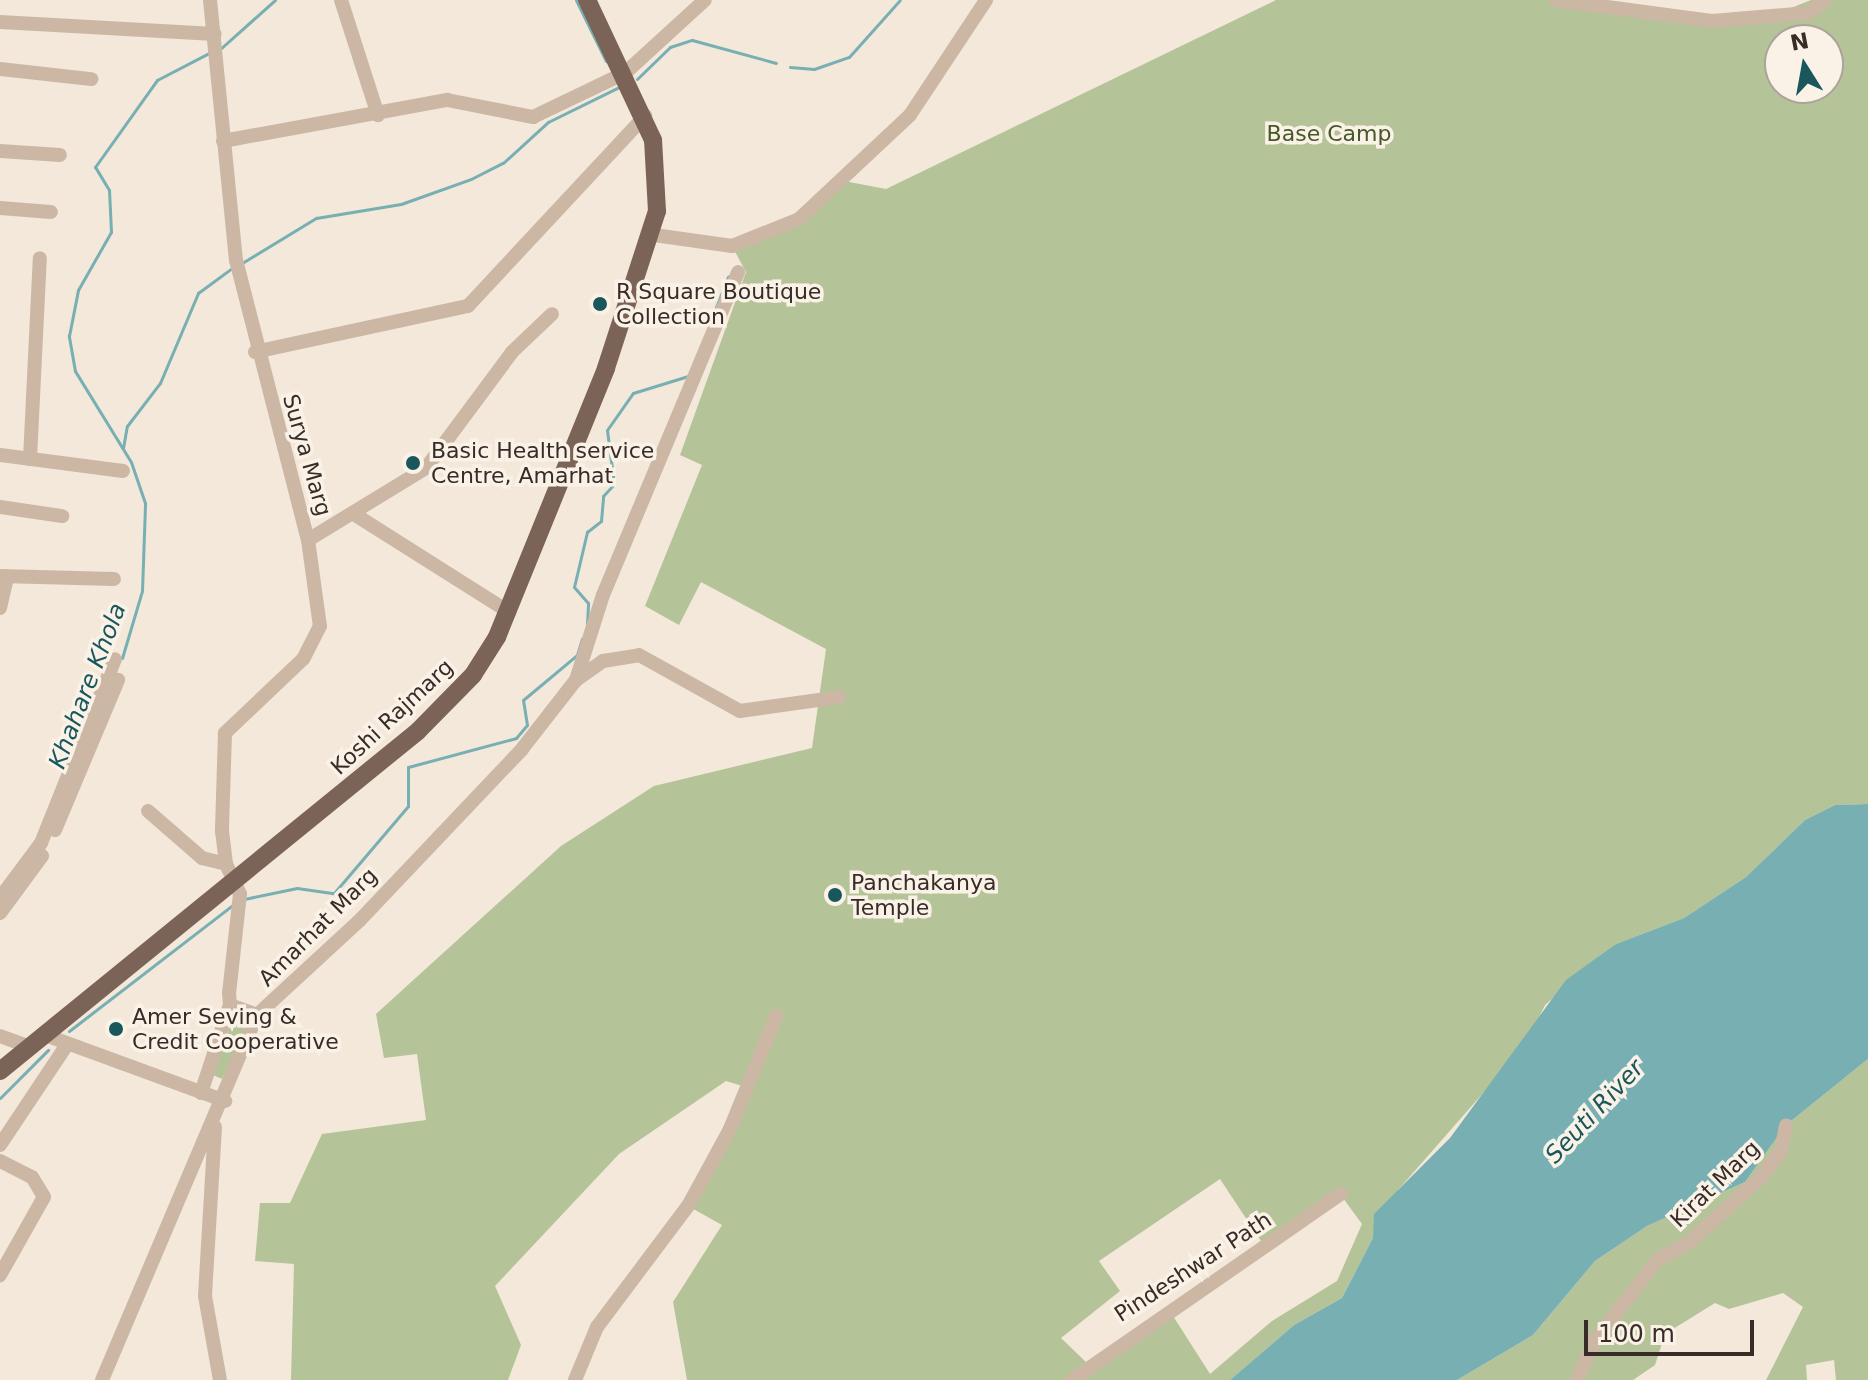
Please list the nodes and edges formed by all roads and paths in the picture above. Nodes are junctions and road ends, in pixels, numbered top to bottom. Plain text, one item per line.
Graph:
1 (210, 0) edge
2 (341, 0) edge
3 (587, 0) edge
4 (705, 0) edge
5 (986, 0) edge
6 (1555, 0) edge
7 (1825, 0) edge
8 (0, 22) edge
9 (215, 38) junction
10 (0, 69) edge
11 (625, 73) junction
12 (91, 79) dead end
13 (378, 115) junction
14 (645, 116) junction
15 (223, 141) junction
16 (0, 151) edge
17 (60, 155) dead end
18 (0, 208) edge
19 (51, 212) dead end
20 (654, 235) junction
21 (40, 258) dead end
22 (738, 272) dead end
23 (552, 314) dead end
24 (255, 352) junction
25 (0, 455) edge
26 (30, 459) junction
27 (123, 471) dead end
28 (0, 507) edge
29 (62, 516) dead end
30 (357, 516) junction
31 (308, 540) junction
32 (4, 576) edge
33 (114, 579) dead end
34 (0, 608) edge
35 (509, 612) junction
36 (115, 659) dead end
37 (118, 680) dead end
38 (576, 680) junction
39 (839, 697) dead end
40 (148, 811) dead end
41 (226, 864) junction
42 (29, 867) junction
43 (238, 895) junction
44 (0, 898) edge
45 (0, 913) edge
46 (230, 1005) junction
47 (257, 1015) junction
48 (776, 1016) dead end
49 (45, 1035) junction
50 (0, 1036) edge
51 (66, 1046) junction
52 (30, 1047) junction
53 (0, 1071) edge
54 (201, 1093) junction
55 (225, 1101) junction
56 (215, 1119) junction
57 (1786, 1125) dead end
58 (0, 1145) edge
59 (0, 1161) edge
60 (1341, 1194) dead end
61 (0, 1275) edge
62 (102, 1380) edge
63 (220, 1380) edge
64 (575, 1380) edge
65 (1072, 1380) edge
66 (1577, 1380) edge

1 - 9 street, Surya Marg
2 - 13 street
3 - 11 main road, Koshi Rajmarg
4 - 11 street
5 - 20 street
6 - 7 street
8 - 9 street
9 - 15 street, Surya Marg
10 - 12 street
11 - 13 street
11 - 14 main road, Koshi Rajmarg
13 - 15 street
14 - 20 main road, Koshi Rajmarg
14 - 24 street
15 - 24 street, Surya Marg
16 - 17 street
18 - 19 street
20 - 35 main road, Koshi Rajmarg
21 - 26 street
22 - 38 street
23 - 30 street
24 - 31 street, Surya Marg
25 - 26 street
26 - 27 street
28 - 29 street
30 - 31 street
30 - 35 street
31 - 41 street, Surya Marg
32 - 33 street
32 - 34 street
35 - 43 main road, Koshi Rajmarg
36 - 42 street
37 - 42 street
38 - 39 street
38 - 47 street, Amarhat Marg
40 - 41 street
41 - 43 street, Surya Marg
42 - 44 street
42 - 45 street
43 - 46 street
43 - 49 main road, Koshi Rajmarg
46 - 47 street
46 - 54 street
47 - 55 street, Amarhat Marg
48 - 64 street
49 - 51 street
49 - 52 main road, Koshi Rajmarg
50 - 52 street
51 - 54 street
51 - 58 street
52 - 53 main road, Koshi Rajmarg
54 - 55 street
55 - 56 street, Amarhat Marg
56 - 62 street, Amarhat Marg
56 - 63 street
57 - 66 street, Kirat Marg
59 - 61 street
60 - 65 street, Pindeshwar Path

